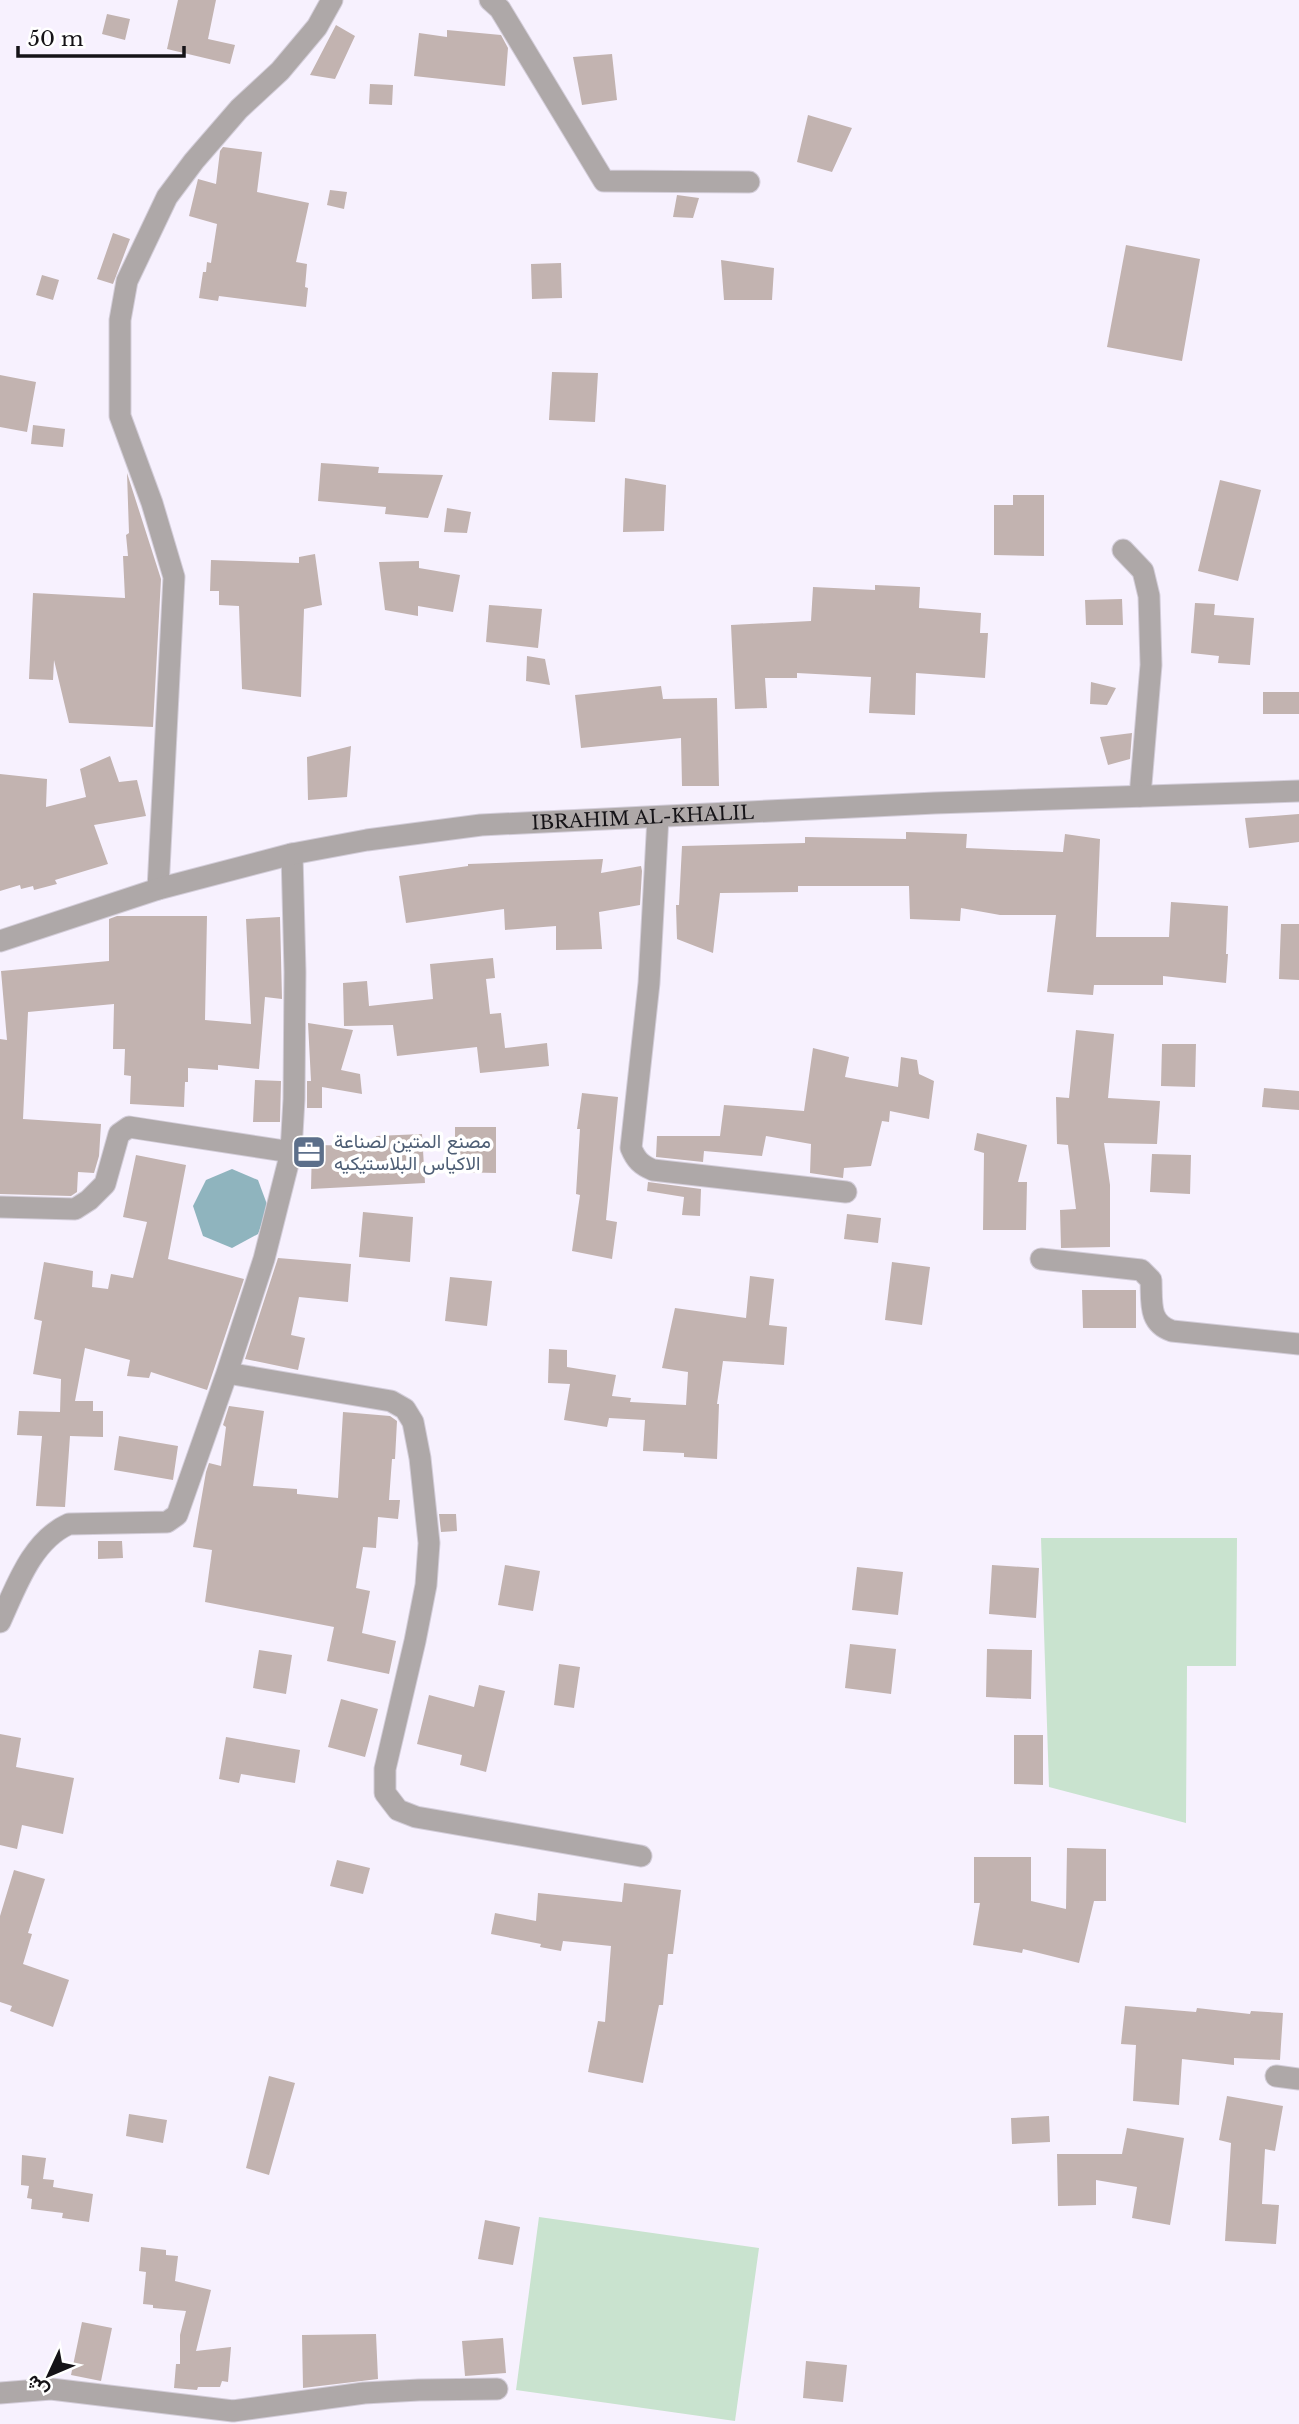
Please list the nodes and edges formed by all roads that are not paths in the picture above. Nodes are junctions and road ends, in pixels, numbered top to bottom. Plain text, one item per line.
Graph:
1 (332, 0) edge
2 (490, 0) edge
3 (749, 182) dead end
4 (1123, 550) dead end
5 (1299, 791) edge
6 (1140, 796) junction
7 (658, 817) junction
8 (292, 854) junction
9 (158, 889) junction
10 (0, 940) edge
11 (290, 1152) junction
12 (846, 1192) dead end
13 (0, 1206) edge
14 (1041, 1259) dead end
15 (1299, 1344) edge
16 (228, 1373) junction
17 (0, 1622) edge
18 (641, 1856) dead end
19 (1276, 2076) dead end
20 (1299, 2079) edge
21 (497, 2389) dead end
22 (0, 2393) edge
23 (269, 2416) edge

1 - 9 street
2 - 3 street
4 - 6 street
5 - 6 street, IBRAHIM AL-KHALIL
6 - 7 street, IBRAHIM AL-KHALIL
7 - 8 street, IBRAHIM AL-KHALIL
7 - 12 street
8 - 9 street, IBRAHIM AL-KHALIL
8 - 11 street
9 - 10 street, IBRAHIM AL-KHALIL
11 - 13 street
11 - 16 street
14 - 15 street
16 - 17 street
16 - 18 street
19 - 20 street
21 - 23 street
22 - 23 street

